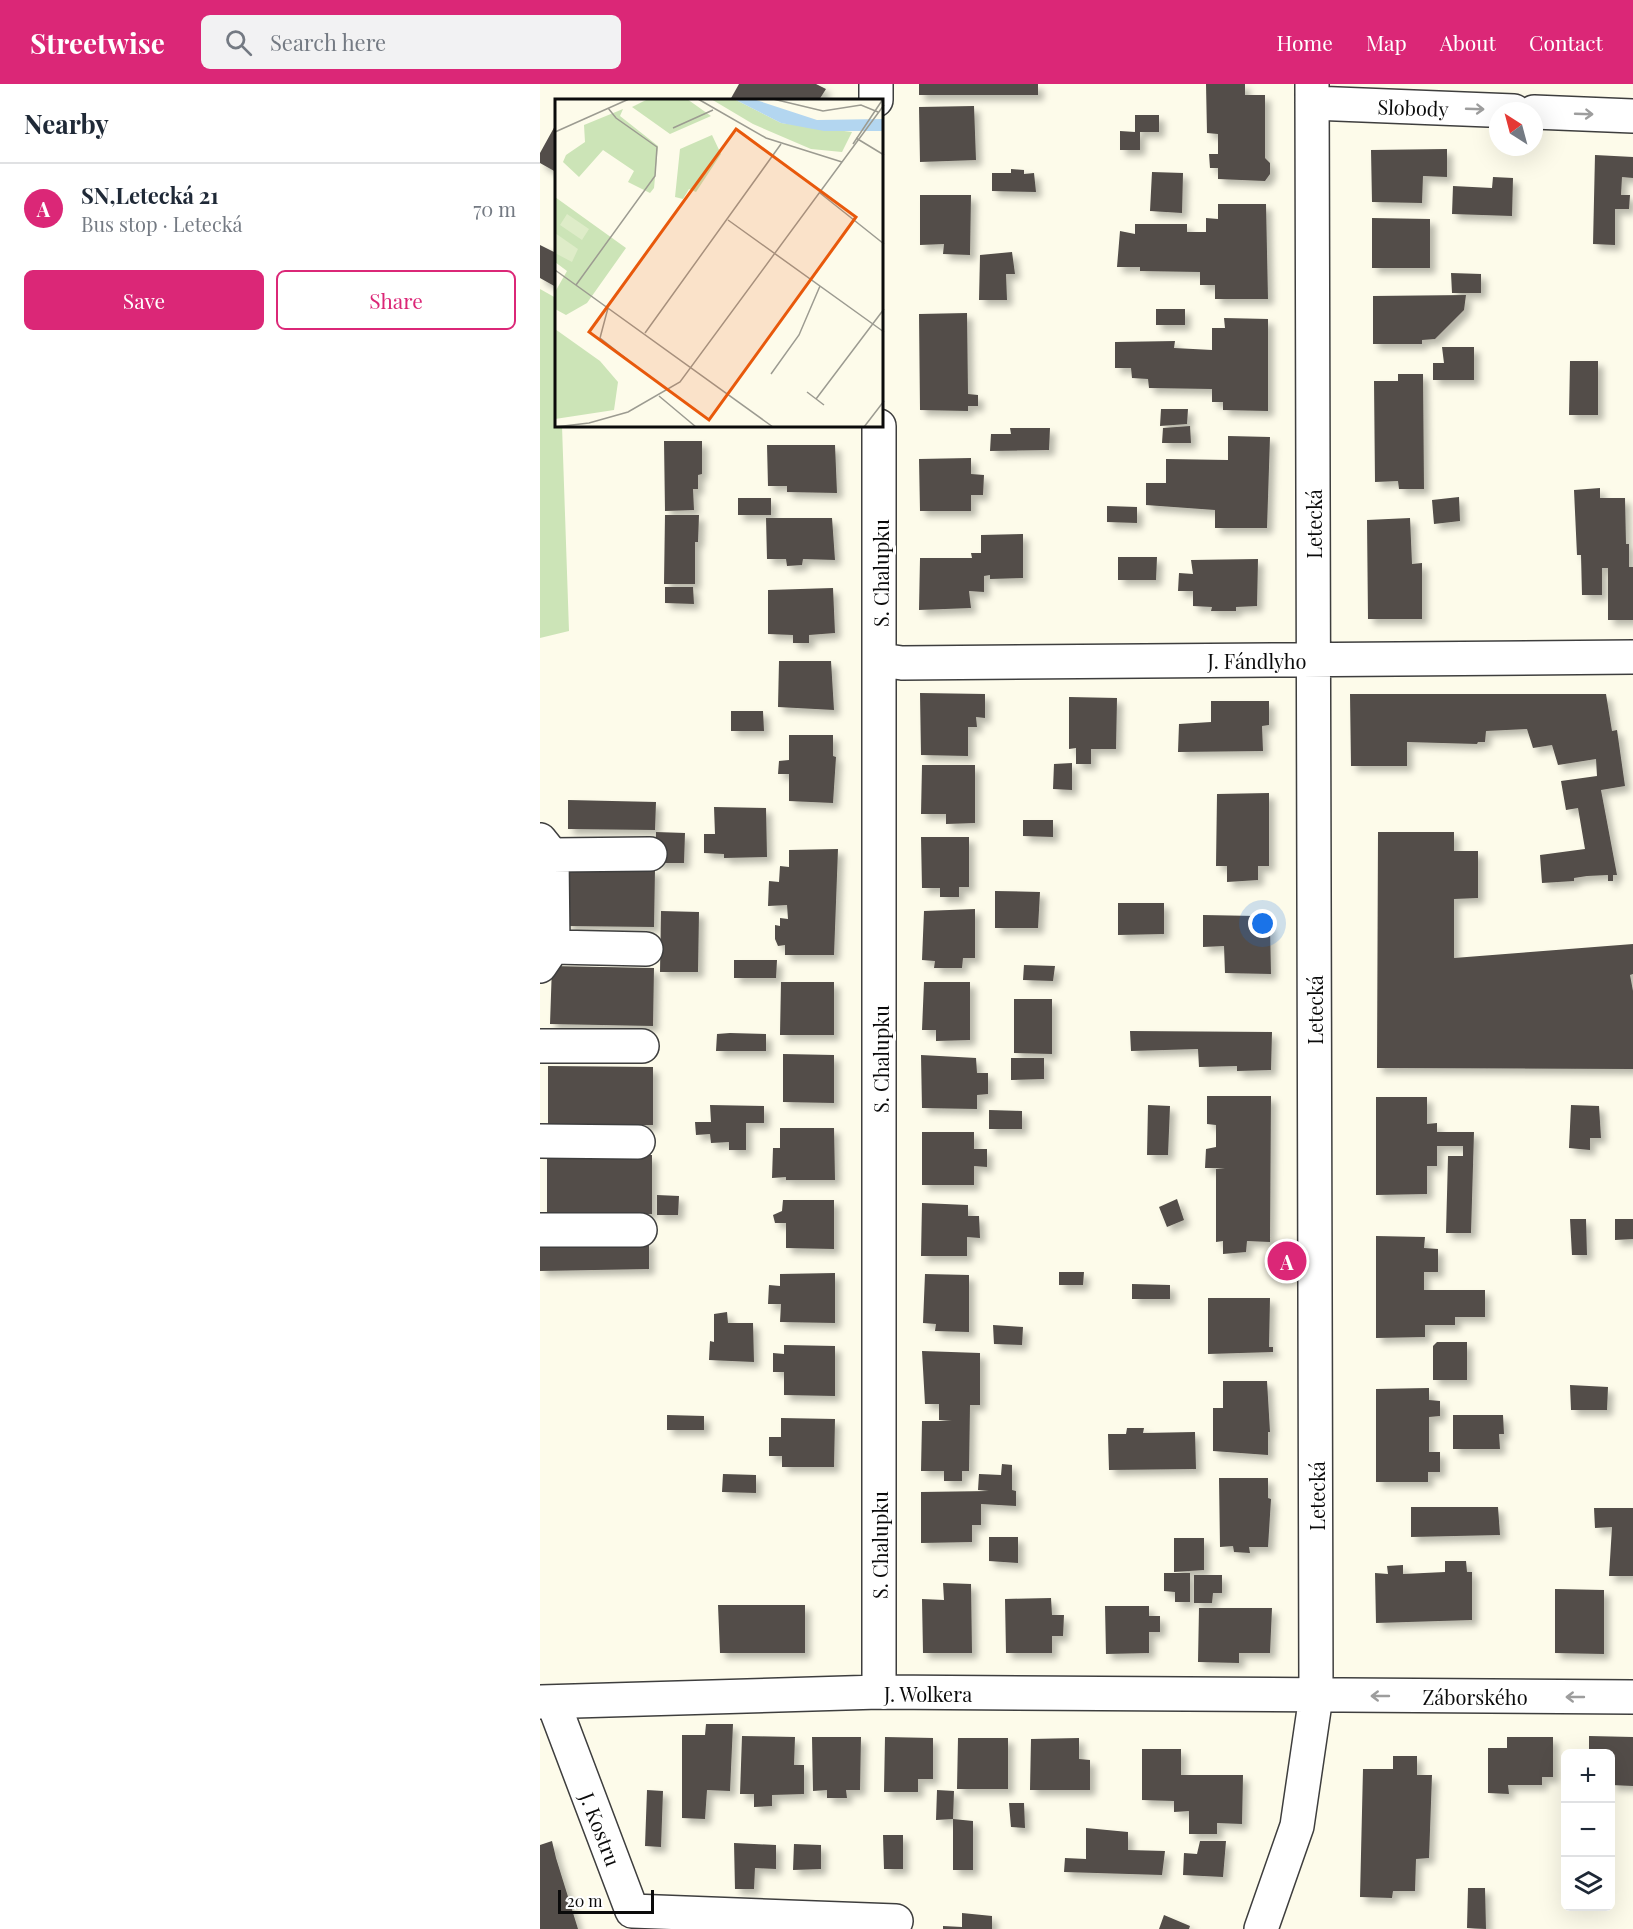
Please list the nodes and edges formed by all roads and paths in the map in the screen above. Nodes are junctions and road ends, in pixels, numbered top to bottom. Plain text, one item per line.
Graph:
1 (1312, 93) edge
2 (1489, 109) edge
3 (1543, 112) edge
4 (1633, 116) edge
5 (879, 428) edge
6 (1633, 657) edge
7 (1313, 659) junction
8 (881, 660) junction
9 (546, 848) edge
10 (650, 854) dead end
11 (646, 949) dead end
12 (546, 957) edge
13 (540, 1046) edge
14 (642, 1046) dead end
15 (540, 1141) edge
16 (638, 1142) dead end
17 (540, 1230) edge
18 (640, 1230) dead end
19 (879, 1692) junction
20 (1316, 1696) junction
21 (1633, 1697) edge
22 (546, 1702) edge
23 (896, 1921) dead end
24 (1261, 1929) edge

1 -> 2 street, Slobody
1 - 7 street, Letecká
3 -> 4 street
5 - 8 street, S. Chalupku
6 - 7 street, J. Fándlyho
7 - 8 street, J. Fándlyho
7 - 20 street, Letecká
8 - 19 street, S. Chalupku
9 - 10 street
9 - 12 street
11 - 12 street
13 - 14 street
15 - 16 street
17 - 18 street
19 - 20 street, J. Wolkera
19 - 22 street, J. Wolkera
21 -> 20 street, Záborského
20 - 24 street, Letecká
22 - 23 street, J. Kostru

